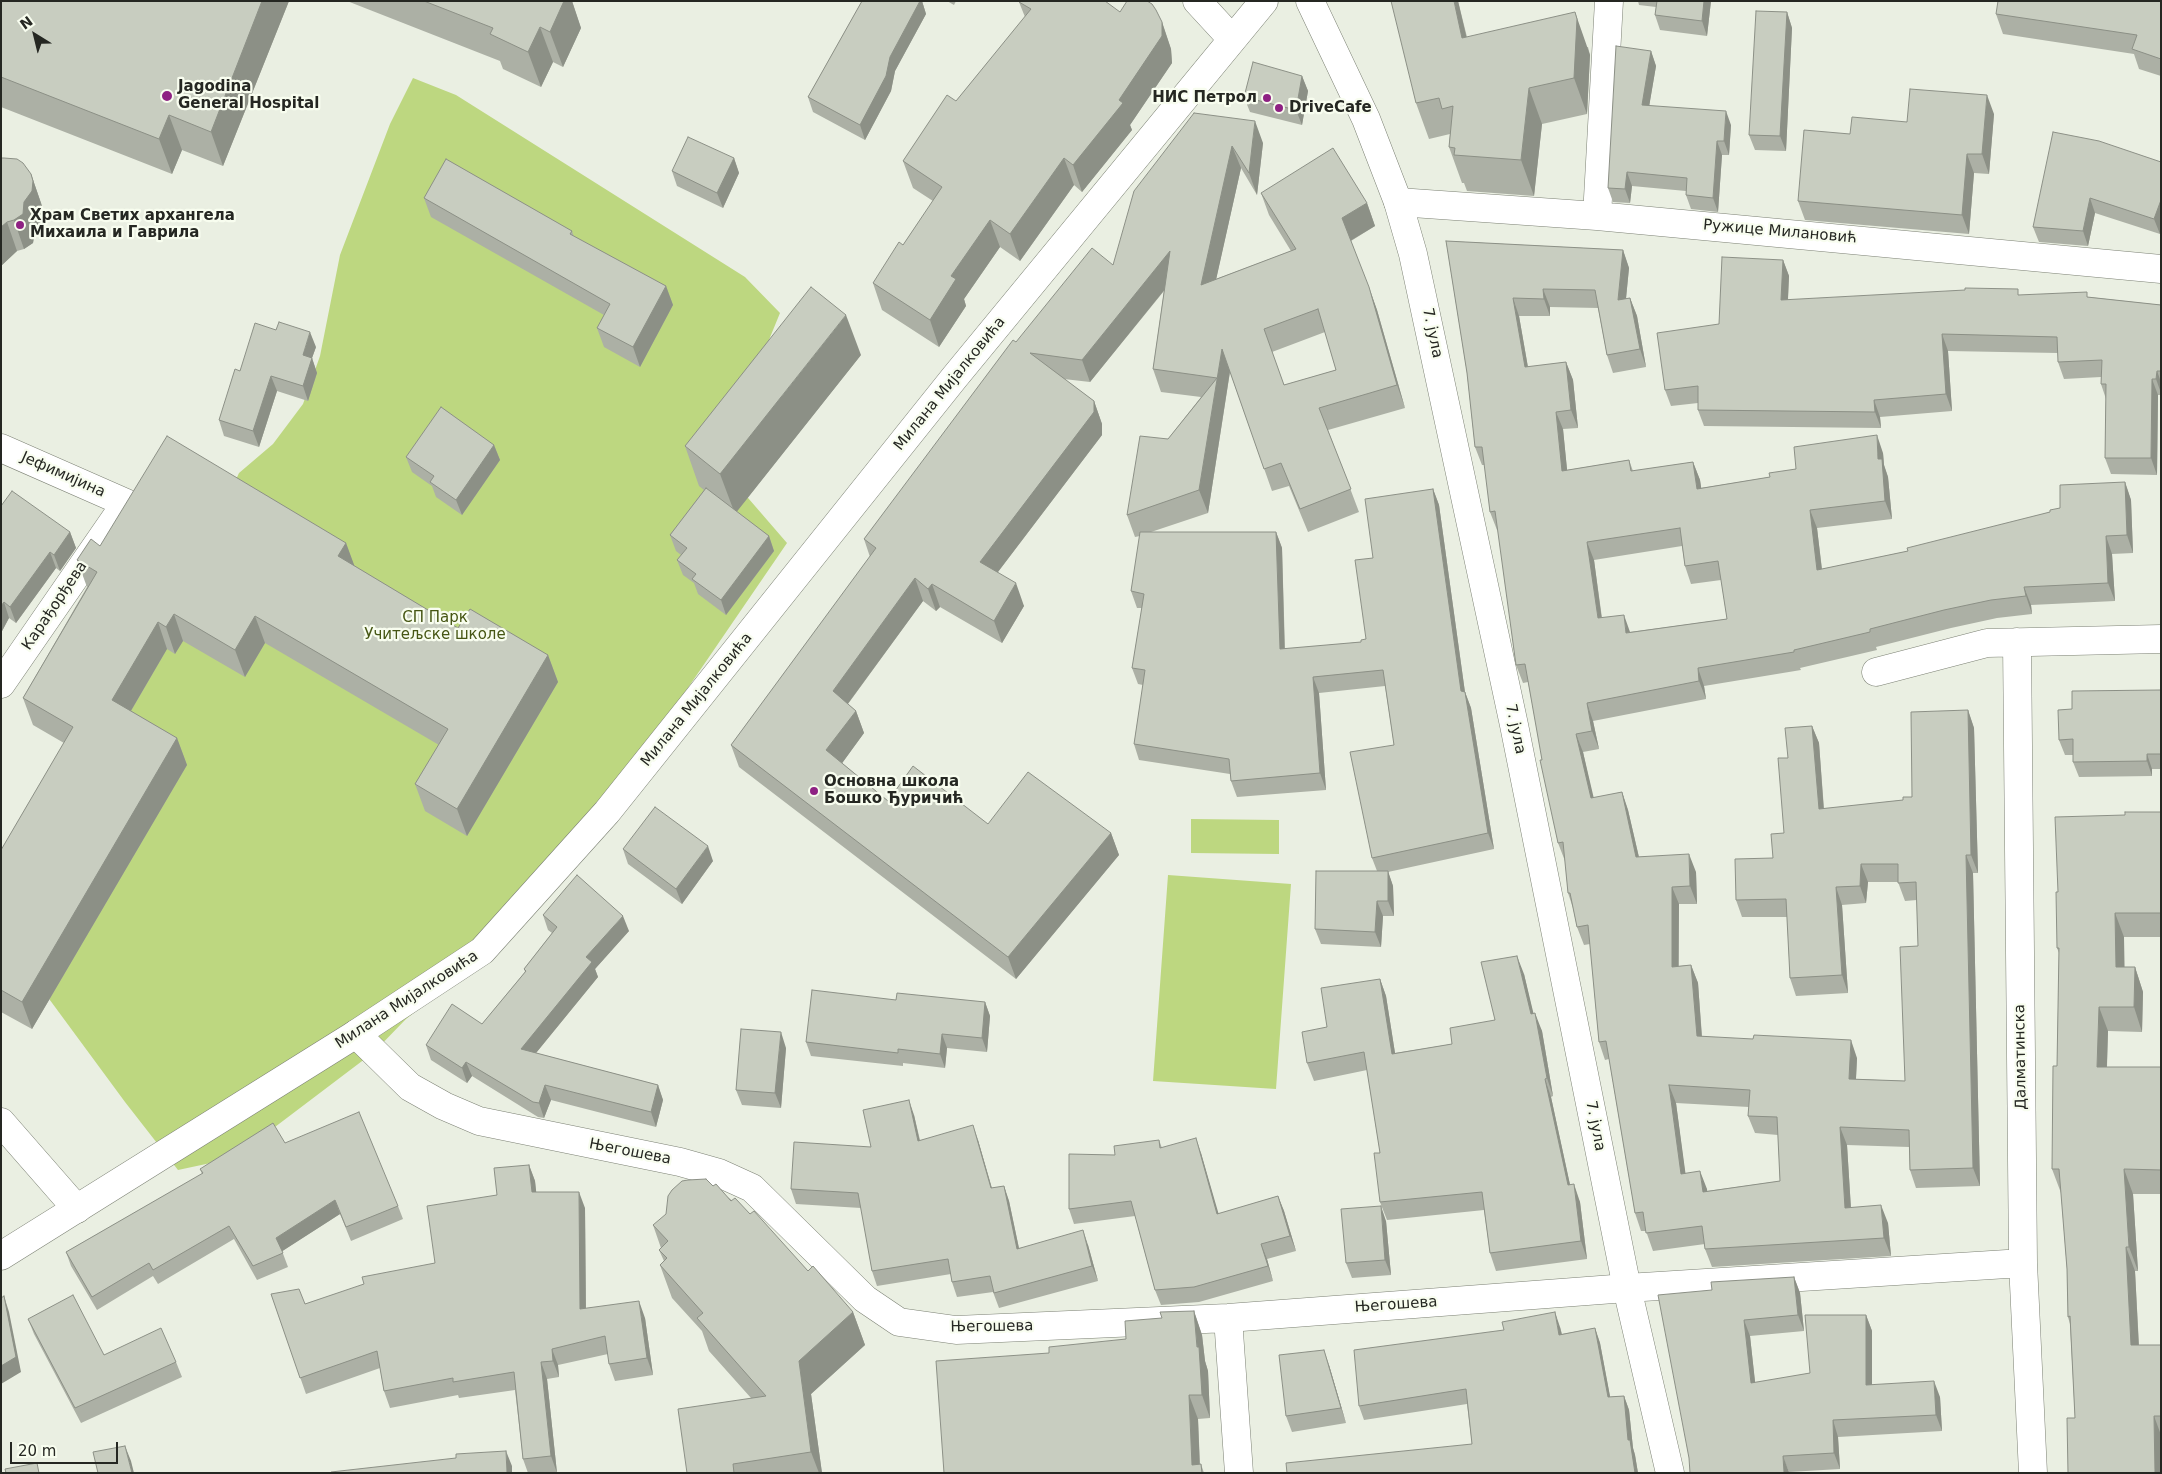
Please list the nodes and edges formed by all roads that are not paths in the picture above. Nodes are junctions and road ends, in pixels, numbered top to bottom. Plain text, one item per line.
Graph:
1 (1197, 1) edge
2 (1264, 1) edge
3 (1310, 1) edge
4 (1609, 1) edge
5 (1232, 39) junction
6 (1398, 202) junction
7 (1597, 216) junction
8 (2161, 269) edge
9 (1, 448) edge
10 (126, 503) joint
11 (2161, 639) edge
12 (2017, 642) junction
13 (1876, 672) dead end
14 (1, 684) edge
15 (356, 1034) junction
16 (1, 1122) edge
17 (77, 1209) junction
18 (1, 1256) edge
19 (2023, 1263) junction
20 (1627, 1288) junction
21 (1228, 1318) junction
22 (1240, 1473) edge
23 (1670, 1473) edge
24 (2033, 1473) edge

1 - 5 street
2 - 5 street, Милана Мијалковића
3 - 6 street, 7. јула
4 - 7 street
5 - 15 street, Милана Мијалковића
6 - 7 street, Ружице Милановић
6 - 20 street, 7. јула
7 - 8 street, Ружице Милановић
9 - 10 street, Јефимијина
10 - 14 street, Карађорђева
11 - 12 street
12 - 13 street
12 - 19 street, Далматинска
15 - 17 street, Милана Мијалковића
15 - 21 street, Његошева
16 - 17 street
17 - 18 street, Милана Мијалковића
19 - 20 street, Његошева
19 - 24 street, Далматинска
20 - 21 street, Његошева
20 - 23 street, 7. јула
21 - 22 street

